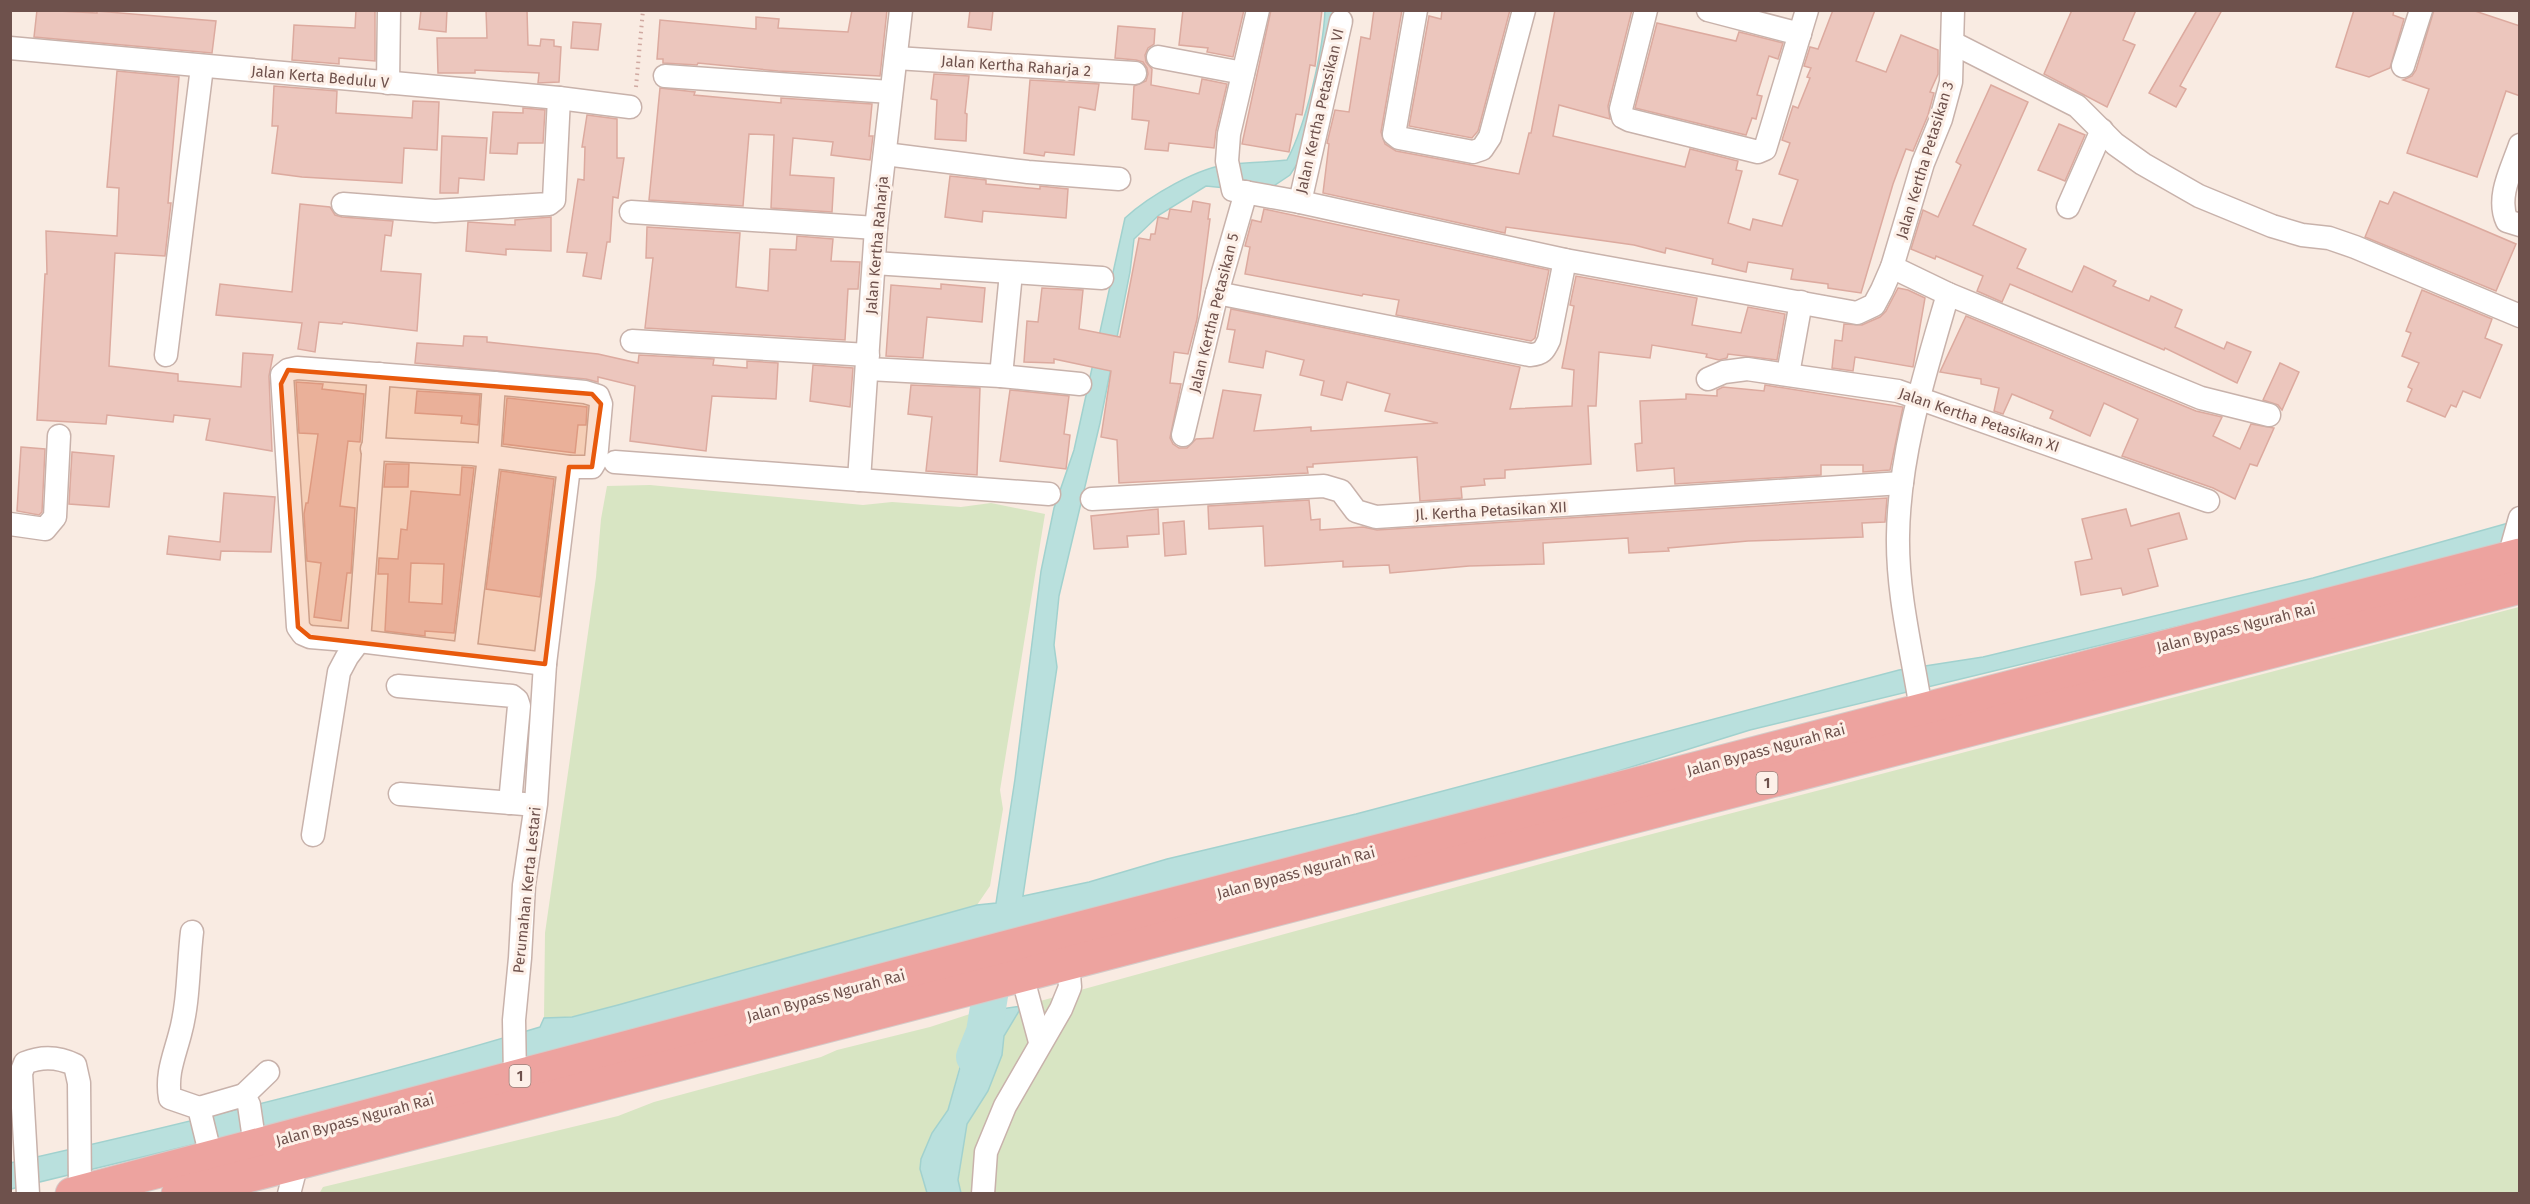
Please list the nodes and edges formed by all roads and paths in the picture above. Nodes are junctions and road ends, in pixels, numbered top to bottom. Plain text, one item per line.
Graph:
1 (389, 10) edge
2 (644, 10) edge
3 (901, 10) edge
4 (1258, 10) edge
5 (1416, 10) edge
6 (1524, 10) edge
7 (1646, 10) edge
8 (1708, 10) edge
9 (1807, 10) edge
10 (1953, 10) edge
11 (2421, 10) edge
12 (1341, 21) dead end
13 (1800, 33) junction
14 (1953, 43) junction
15 (10, 48) edge
16 (1158, 57) dead end
17 (896, 58) junction
18 (2403, 66) dead end
19 (202, 67) junction
20 (1135, 73) dead end
21 (1243, 73) junction
22 (665, 76) dead end
23 (388, 83) junction
24 (890, 92) junction
25 (559, 99) junction
26 (630, 107) joint
27 (2102, 129) junction
28 (2520, 145) edge
29 (885, 154) junction
30 (1119, 179) dead end
31 (1240, 191) junction
32 (1300, 202) junction
33 (343, 204) dead end
34 (2068, 207) dead end
35 (631, 212) dead end
36 (2520, 225) edge
37 (876, 228) junction
38 (1565, 260) junction
39 (874, 263) junction
40 (1892, 267) junction
41 (1011, 273) junction
42 (1102, 278) dead end
43 (1217, 293) junction
44 (1948, 294) junction
45 (1801, 302) junction
46 (2520, 316) edge
47 (632, 341) dead end
48 (166, 356) dead end
49 (868, 362) junction
50 (379, 374) junction
51 (1788, 375) junction
52 (1000, 376) junction
53 (1708, 379) dead end
54 (494, 383) junction
55 (1080, 384) dead end
56 (1919, 398) junction
57 (2269, 415) dead end
58 (1183, 435) dead end
59 (59, 436) dead end
60 (372, 449) junction
61 (489, 457) junction
62 (615, 462) dead end
63 (569, 467) junction
64 (860, 480) junction
65 (1902, 483) junction
66 (1049, 494) dead end
67 (1092, 499) dead end
68 (2208, 501) dead end
69 (2520, 518) edge
70 (10, 524) edge
71 (2515, 561) edge
72 (359, 641) junction
73 (465, 653) junction
74 (545, 664) junction
75 (398, 686) dead end
76 (1920, 702) junction
77 (400, 794) dead end
78 (510, 804) junction
79 (536, 804) junction
80 (314, 835) dead end
81 (192, 932) dead end
82 (1068, 962) junction
83 (1020, 966) junction
84 (1040, 1042) junction
85 (515, 1070) junction
86 (268, 1072) dead end
87 (246, 1100) junction
88 (199, 1112) junction
89 (254, 1141) junction
90 (209, 1150) junction
91 (293, 1178) edge
92 (77, 1188) edge
93 (28, 1190) edge
94 (178, 1194) edge
95 (983, 1194) edge

1 - 23 street
2 - 26 path
3 - 17 street, Jalan Kertha Raharja
4 - 21 street
5 - 6 street
7 - 13 street
8 - 13 street
9 - 13 street
10 - 14 street, Jalan Kertha Petasikan 3
11 - 18 street
12 - 32 street, Jalan Kertha Petasikan VI
14 - 27 street
14 - 40 street, Jalan Kertha Petasikan 3
15 - 19 street, Jalan Kerta Bedulu V
16 - 21 street
17 - 20 street, Jalan Kertha Raharja 2
17 - 24 street, Jalan Kertha Raharja
19 - 23 street, Jalan Kerta Bedulu V
19 - 48 street
21 - 31 street
22 - 24 street
23 - 25 street, Jalan Kerta Bedulu V
24 - 29 street, Jalan Kertha Raharja
25 - 26 street, Jalan Kerta Bedulu V
25 - 33 street
27 - 34 street
27 - 46 street
28 - 36 street
29 - 30 street
29 - 37 street, Jalan Kertha Raharja
31 - 32 street
31 - 43 street, Jalan Kertha Petasikan 5
32 - 38 street
35 - 37 street
37 - 39 street, Jalan Kertha Raharja
38 - 43 street
38 - 45 street
39 - 41 street
39 - 49 street, Jalan Kertha Raharja
40 - 44 street
40 - 45 street, Jalan Kertha Petasikan 3
41 - 42 street
41 - 52 street
43 - 58 street, Jalan Kertha Petasikan 5
44 - 56 street
44 - 57 street
45 - 51 street
47 - 49 street
49 - 52 street
49 - 64 street, Jalan Kertha Raharja
50 - 54 street
50 - 60 street
50 - 72 street
51 - 53 street, Jalan Kertha Petasikan XI
51 - 56 street, Jalan Kertha Petasikan XI
52 - 55 street
54 - 61 street
54 - 63 street
56 - 65 street
56 - 68 street, Jalan Kertha Petasikan XI
59 - 70 street
60 - 61 street
60 - 72 street
61 - 63 street
61 - 73 street
62 - 64 street
63 - 74 street, Perumahan Kerta Lestari
64 - 66 street
65 - 67 street, Jl. Kertha Petasikan XII
65 - 76 street
69 - 71 street
71 - 76 highway, Jalan Bypass Ngurah Rai / 1
71 - 82 highway, Jalan Bypass Ngurah Rai / 1
72 - 73 street
72 - 80 street
73 - 74 street
74 - 79 street, Perumahan Kerta Lestari
75 - 78 street
76 - 83 highway, Jalan Bypass Ngurah Rai / 1
77 - 78 street
78 - 79 street
79 - 85 street, Perumahan Kerta Lestari
81 - 88 street
82 - 83 highway, Jalan Bypass Ngurah Rai / 1
82 - 84 street
83 - 84 street
83 - 85 highway, Jalan Bypass Ngurah Rai / 1
83 - 91 highway, Jalan Bypass Ngurah Rai / 1
84 - 95 street
85 - 89 highway, Jalan Bypass Ngurah Rai / 1
86 - 87 street
87 - 88 street
87 - 89 street
88 - 90 street
89 - 90 highway, Jalan Bypass Ngurah Rai / 1
90 - 92 highway, Jalan Bypass Ngurah Rai / 1
91 - 94 highway, Jalan Bypass Ngurah Rai / 1
92 - 93 street

